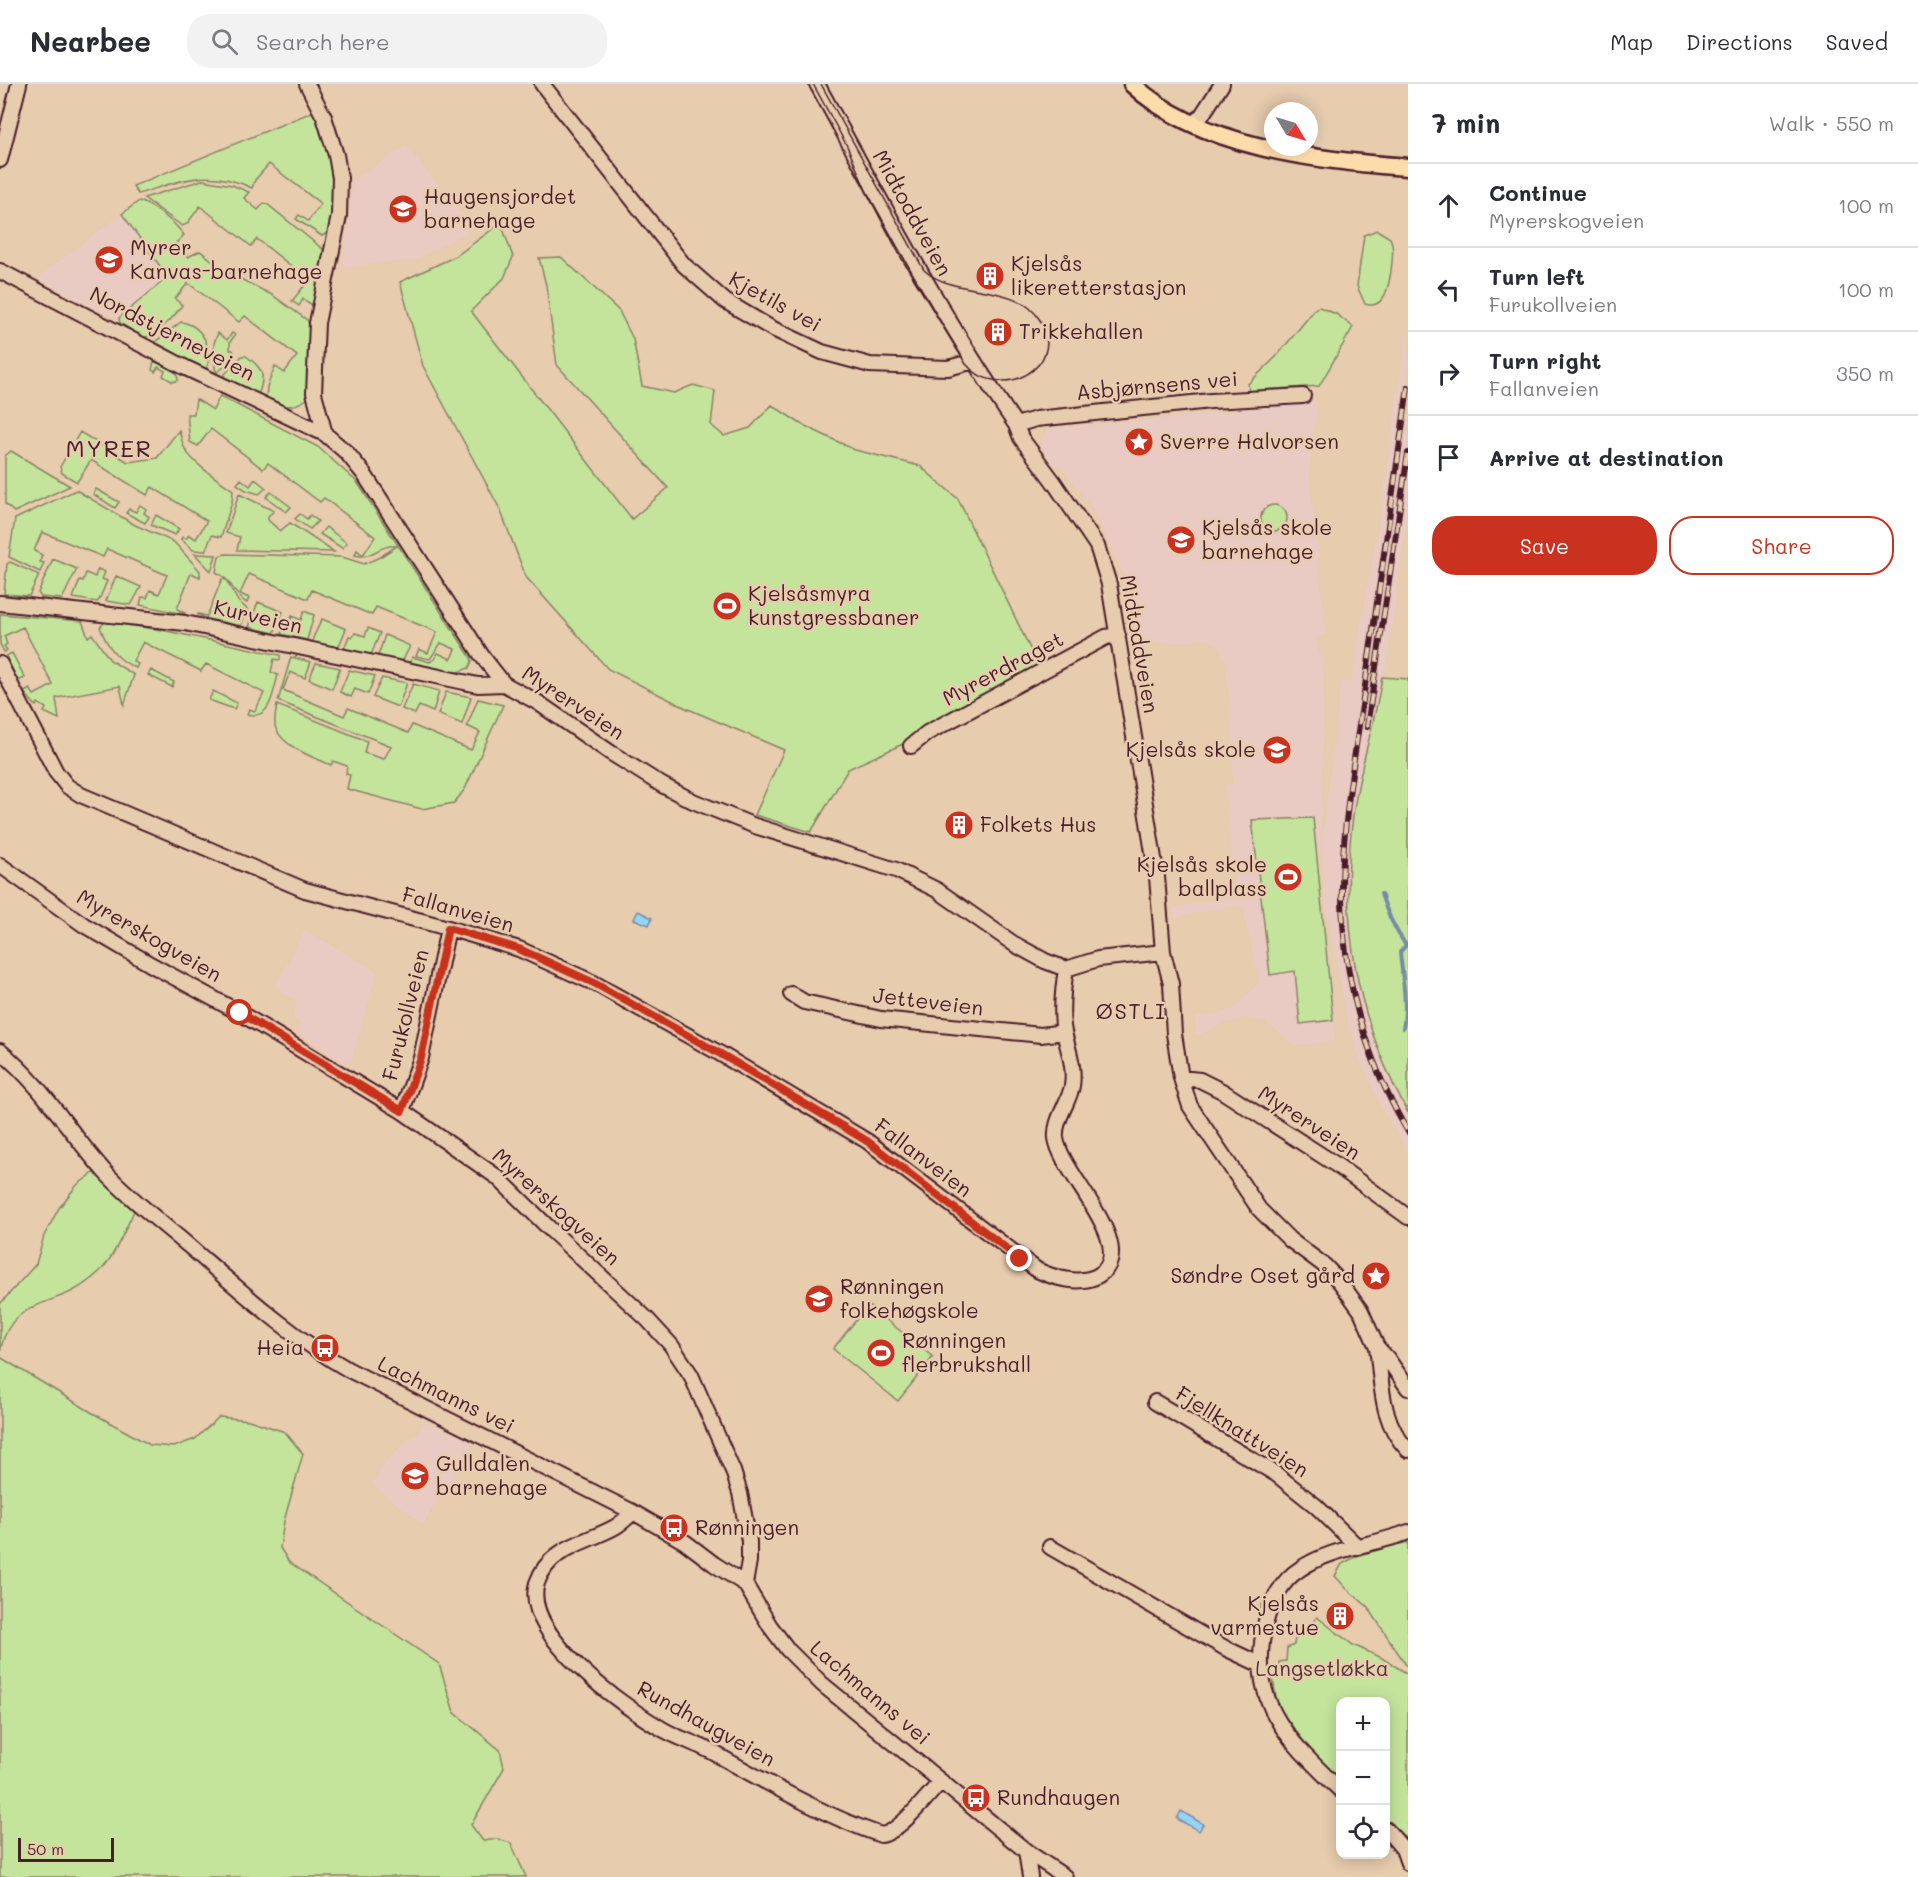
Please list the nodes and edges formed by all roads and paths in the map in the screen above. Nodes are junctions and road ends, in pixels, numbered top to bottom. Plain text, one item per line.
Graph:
1 (19, 84) edge
2 (307, 84) edge
3 (542, 84) edge
4 (817, 84) edge
5 (1132, 84) edge
6 (1222, 84) edge
7 (1194, 124) junction
8 (0, 160) edge
9 (1408, 167) edge
10 (0, 270) edge
11 (974, 361) junction
12 (1303, 396) dead end
13 (1016, 425) junction
14 (325, 434) junction
15 (0, 603) edge
16 (1118, 635) junction
17 (0, 664) edge
18 (504, 684) junction
19 (911, 746) dead end
20 (0, 865) edge
21 (448, 928) junction
22 (1163, 952) junction
23 (1066, 969) junction
24 (791, 994) dead end
25 (1064, 1032) junction
26 (0, 1051) edge
27 (1181, 1078) junction
28 (402, 1111) junction
29 (1408, 1217) edge
30 (1377, 1347) junction
31 (1408, 1388) edge
32 (1155, 1402) dead end
33 (1408, 1450) edge
34 (633, 1512) junction
35 (1408, 1532) edge
36 (1358, 1546) junction
37 (1050, 1547) dead end
38 (745, 1584) junction
39 (1261, 1665) junction
40 (941, 1781) junction
41 (1336, 1785) edge
42 (1390, 1834) edge
43 (1026, 1851) junction
44 (1408, 1863) edge
45 (1030, 1877) edge
46 (1065, 1877) edge

1 - 8 street
2 - 14 street
3 - 11 street, Kjetils vei
4 - 11 street, Midtoddveien
5 - 7 main road
6 - 7 street
7 - 9 main road
10 - 14 street, Nordstjerneveien
11 - 13 street, Midtoddveien
12 - 13 street, Asbjørnsens vei
13 - 16 street, Midtoddveien
14 - 18 street, Myrerveien
15 - 18 street, Kurveien
16 - 19 street, Myrerdraget
16 - 22 street, Midtoddveien
17 - 21 street, Fallanveien
18 - 23 street, Myrerveien
20 - 28 street, Myrerskogveien
21 - 25 street, Fallanveien
21 - 28 street, Furukollveien
22 - 23 street
22 - 27 street, Midtoddveien
23 - 25 street
24 - 25 street, Jetteveien
26 - 34 street, Lachmanns vei
27 - 29 street, Myrerveien
27 - 30 street, Midtoddveien
28 - 38 street, Myrerskogveien
30 - 31 street, Midtoddveien
30 - 33 street
32 - 36 street, Fjellknattveien
34 - 38 street, Lachmanns vei
34 - 40 street, Rundhaugveien
35 - 36 street
36 - 39 street
37 - 39 street
38 - 40 street, Lachmanns vei
39 - 41 street
40 - 43 street, Lachmanns vei
42 - 44 street
43 - 45 street
43 - 46 street, Lachmanns vei

